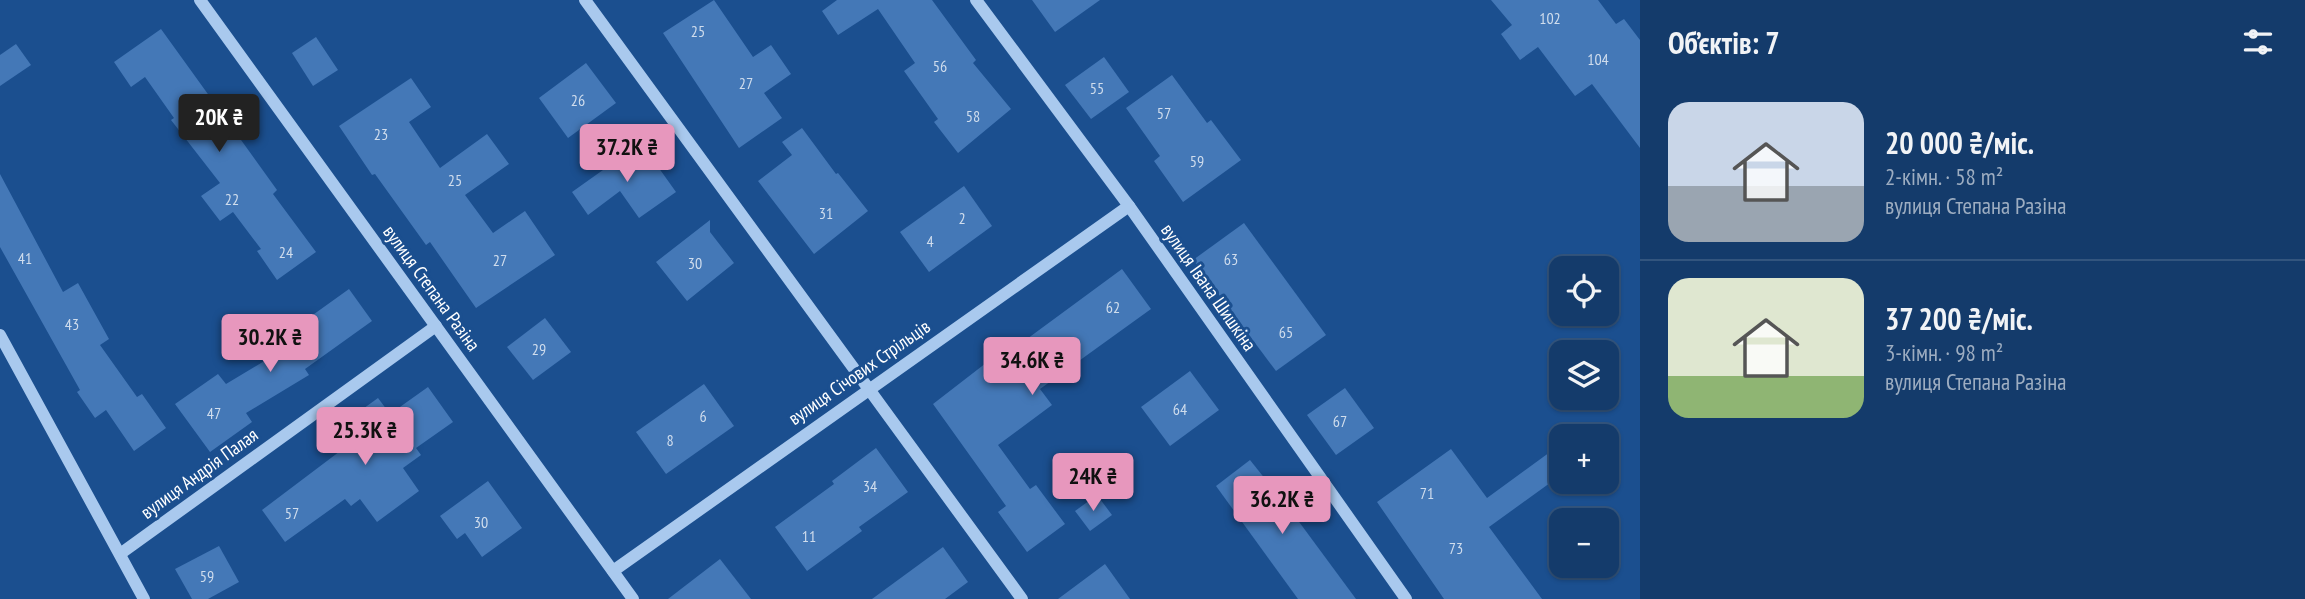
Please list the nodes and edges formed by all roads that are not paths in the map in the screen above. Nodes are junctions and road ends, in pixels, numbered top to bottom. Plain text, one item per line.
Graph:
1 (200, 0) edge
2 (585, 0) edge
3 (976, 0) edge
4 (1129, 206) junction
5 (436, 326) junction
6 (0, 335) edge
7 (869, 387) junction
8 (120, 554) junction
9 (613, 571) junction
10 (144, 599) edge
11 (633, 599) edge
12 (1022, 599) edge
13 (1406, 599) edge

1 - 5 street, вулиця Степана Разіна
2 - 7 street
3 - 4 street, вулиця Івана Шишкіна
4 - 7 street, вулиця Січових Стрільців
4 - 13 street, вулиця Івана Шишкіна
5 - 8 street, вулиця Андрія Палая
5 - 9 street, вулиця Степана Разіна
6 - 8 street
7 - 9 street, вулиця Січових Стрільців
7 - 12 street
8 - 10 street
9 - 11 street, вулиця Степана Разіна

